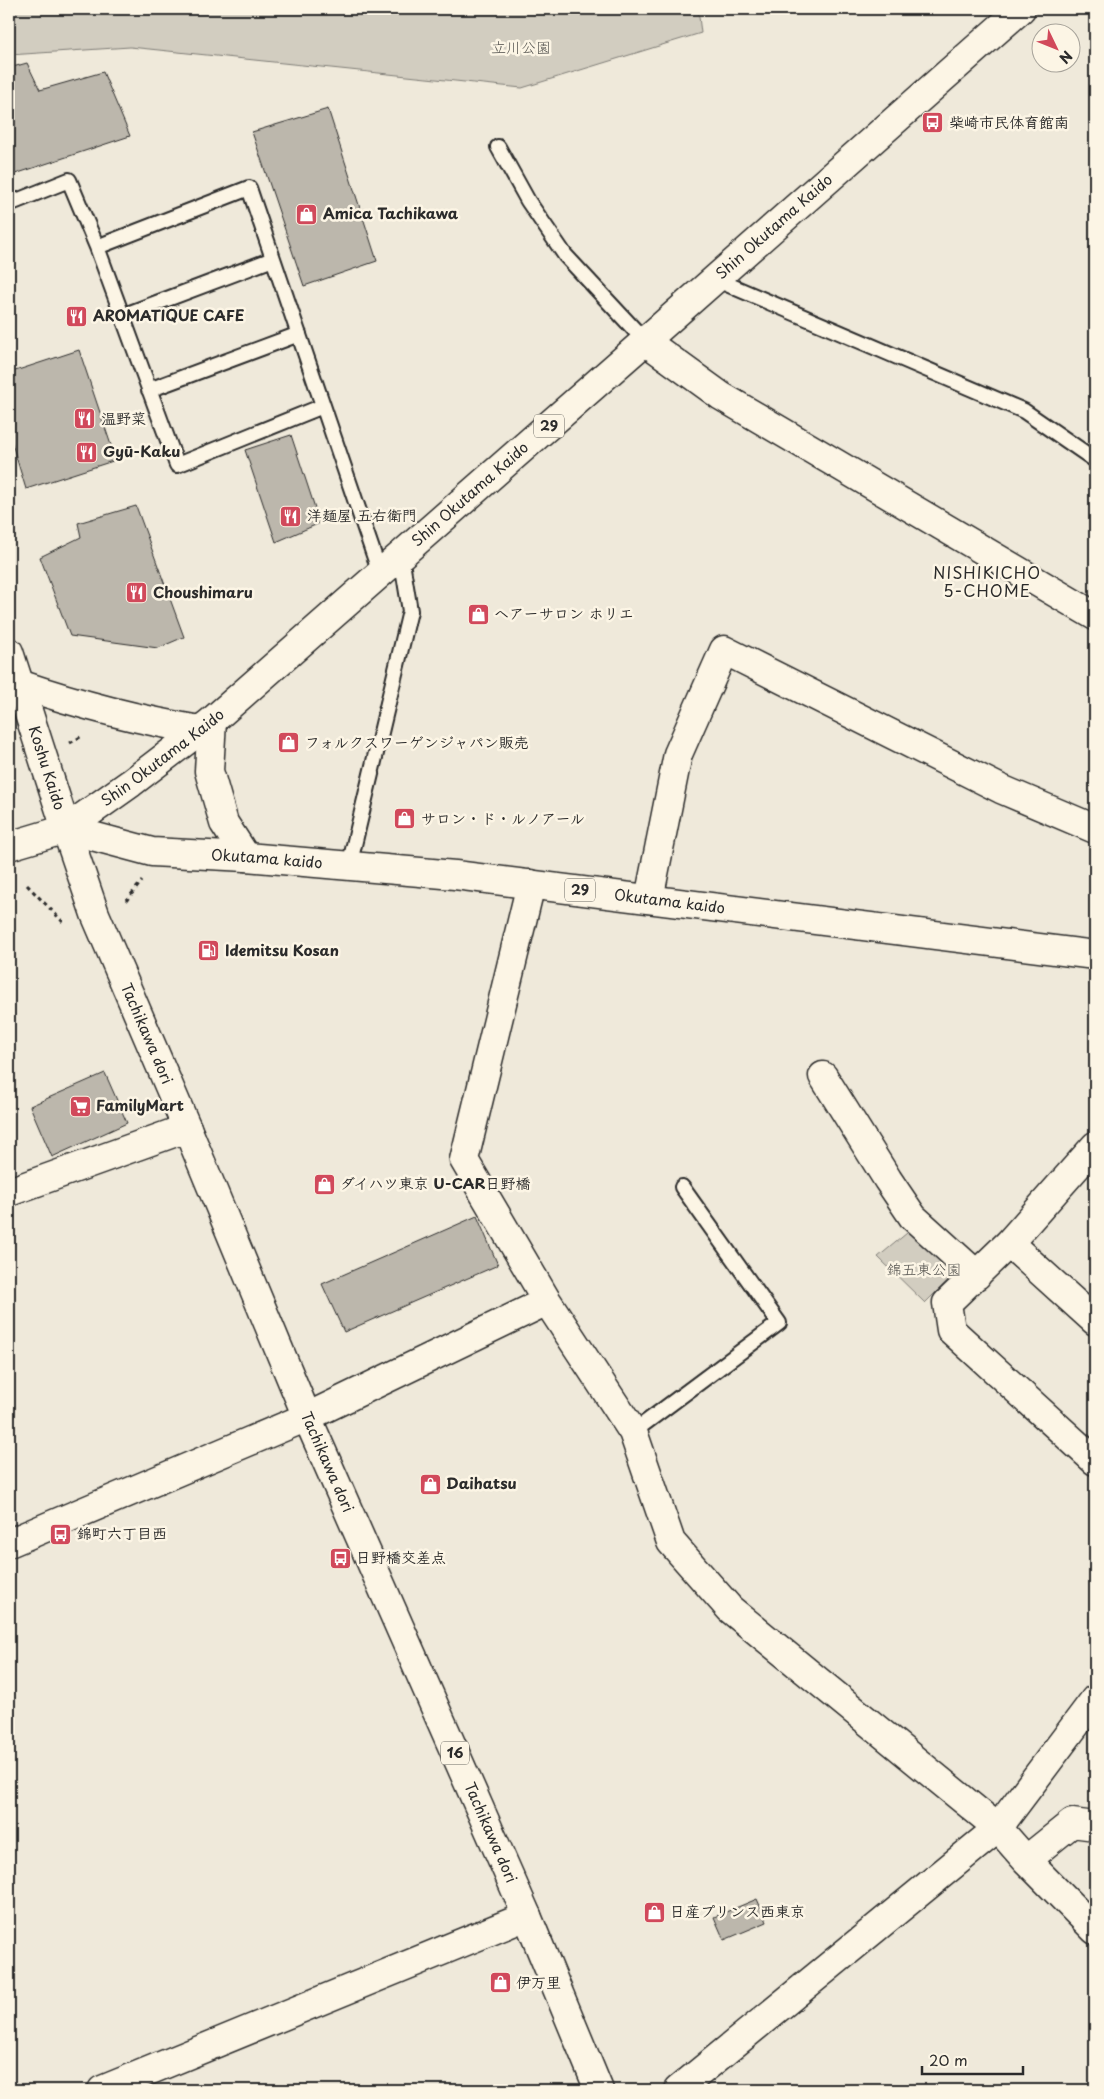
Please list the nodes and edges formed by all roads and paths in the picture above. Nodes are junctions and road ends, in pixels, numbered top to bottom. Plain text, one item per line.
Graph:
1 (1020, 9) edge
2 (498, 147) dead end
3 (9, 204) edge
4 (96, 247) junction
5 (273, 259) junction
6 (715, 279) junction
7 (122, 316) junction
8 (299, 334) junction
9 (646, 341) junction
10 (149, 390) junction
11 (323, 406) junction
12 (1095, 460) edge
13 (401, 556) junction
14 (380, 573) junction
15 (1095, 616) edge
16 (13, 676) edge
17 (205, 726) junction
18 (66, 829) junction
19 (1095, 829) edge
20 (9, 846) edge
21 (246, 857) junction
22 (349, 866) junction
23 (147, 875) dead end
24 (531, 884) junction
25 (27, 885) dead end
26 (650, 899) junction
27 (126, 901) dead end
28 (66, 924) dead end
29 (1095, 955) edge
30 (823, 1076) dead end
31 (187, 1128) junction
32 (1095, 1146) edge
33 (682, 1188) dead end
34 (9, 1192) edge
35 (1009, 1242) junction
36 (977, 1274) junction
37 (547, 1301) junction
38 (1095, 1321) edge
39 (308, 1417) junction
40 (633, 1432) junction
41 (1095, 1461) edge
42 (9, 1543) edge
43 (1095, 1699) edge
44 (1095, 1826) edge
45 (998, 1828) junction
46 (1026, 1860) junction
47 (527, 1916) junction
48 (1095, 1930) edge
49 (102, 2090) edge
50 (599, 2090) edge
51 (678, 2090) edge

1 - 6 street, Shin Okutama Kaido / 29
2 - 9 lane
3 - 4 lane
4 - 5 lane
4 - 7 lane
5 - 7 lane
5 - 8 lane
6 - 9 street, Shin Okutama Kaido / 29
6 - 12 lane
7 - 10 lane
8 - 10 lane
8 - 11 lane
9 - 13 street, Shin Okutama Kaido / 29
9 - 15 street
10 - 11 lane
11 - 14 lane
13 - 14 street, Shin Okutama Kaido / 29
13 - 22 lane
14 - 17 street, Shin Okutama Kaido / 29
16 - 17 street
16 - 18 street, Koshu Kaido
17 - 18 street, Shin Okutama Kaido / 29
17 - 21 street
18 - 20 street, Koshu Kaido
18 - 21 street, Okutama kaido / 29
18 - 31 street, Tachikawa dori / 16
19 - 26 street
21 - 22 street, Okutama kaido / 29
22 - 24 street, Okutama kaido / 29
23 - 27 path
24 - 26 street, Okutama kaido / 29
24 - 37 street
25 - 28 path
26 - 29 street, Okutama kaido / 29
30 - 36 street
31 - 34 street
31 - 39 street, Tachikawa dori / 16
32 - 35 street
33 - 40 lane
35 - 36 street
35 - 38 street
36 - 41 street
37 - 39 street
37 - 40 street
39 - 42 street
39 - 47 street, Tachikawa dori / 16
40 - 45 street
43 - 45 street
44 - 46 street
45 - 46 street
45 - 51 street
46 - 48 street
47 - 49 street
47 - 50 street, Tachikawa dori / 16

